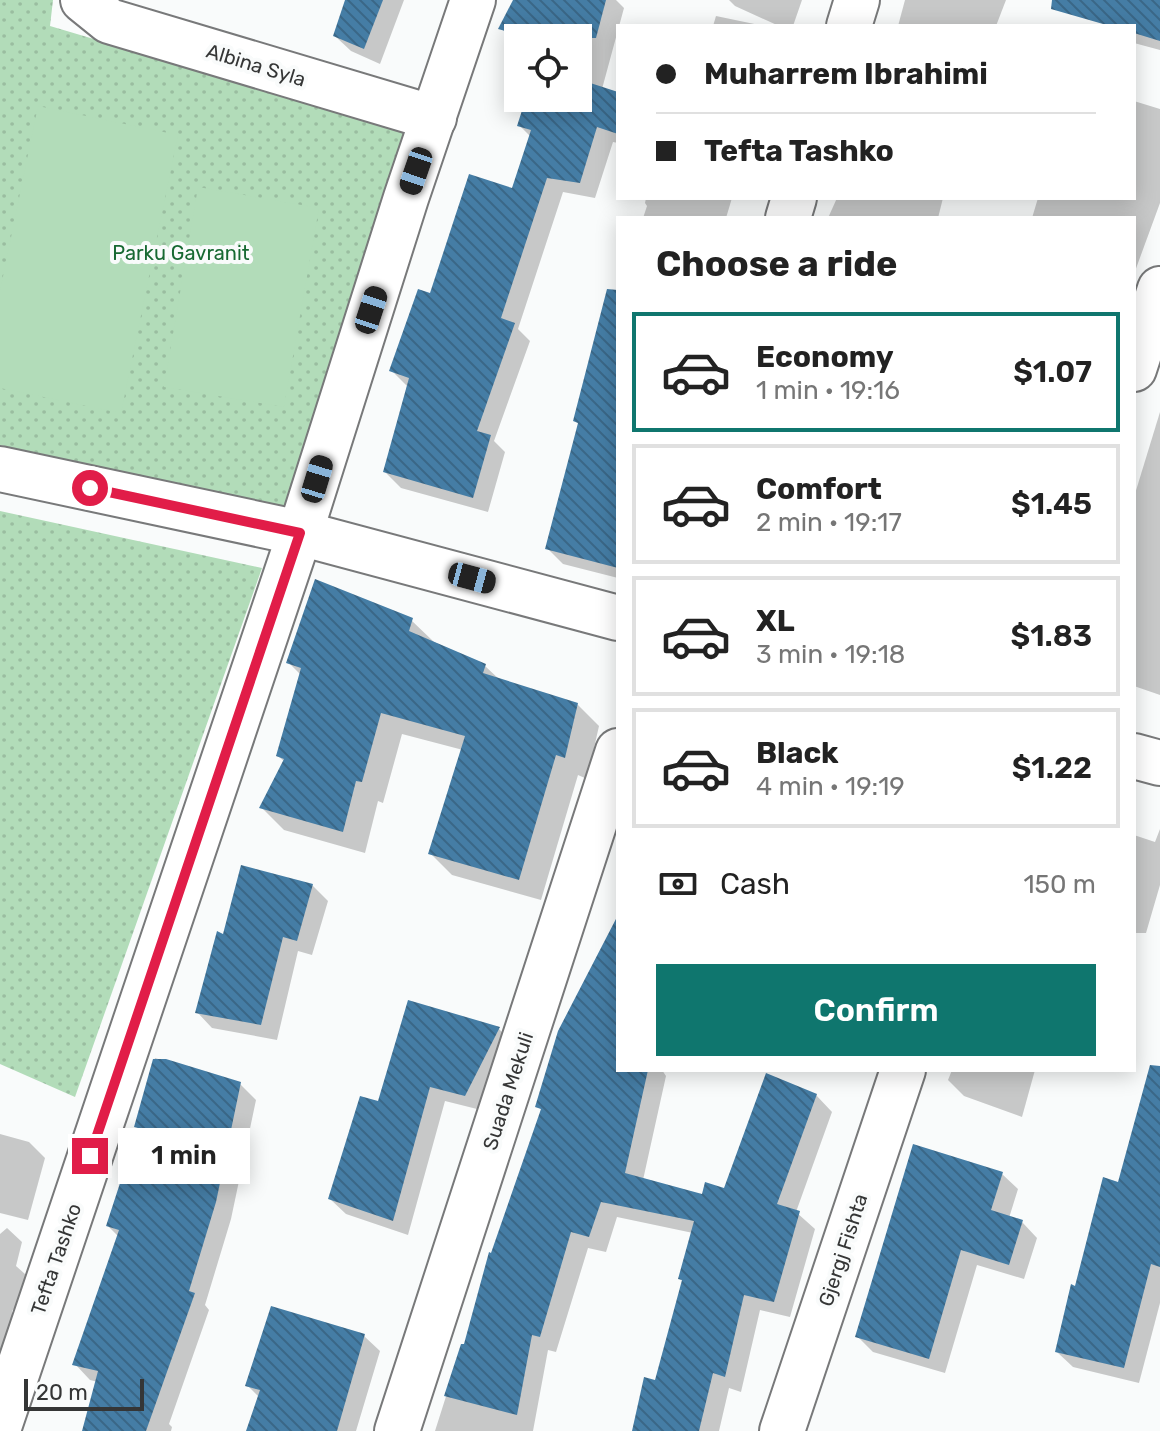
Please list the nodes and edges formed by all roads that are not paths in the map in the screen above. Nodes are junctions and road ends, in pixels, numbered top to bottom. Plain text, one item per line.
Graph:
1 (83, 0) edge
2 (473, 0) edge
3 (857, 0) edge
4 (850, 24) edge
5 (434, 118) junction
6 (1160, 289) edge
7 (1136, 363) edge
8 (0, 469) edge
9 (300, 533) junction
10 (616, 617) edge
11 (616, 757) edge
12 (1136, 757) edge
13 (1160, 763) edge
14 (902, 1072) edge
15 (0, 1424) edge
16 (397, 1431) edge
17 (782, 1431) edge

1 - 5 street, Albina Syla
2 - 5 street, Tefta Tashko
3 - 4 street
5 - 9 street, Tefta Tashko
6 - 7 street
8 - 9 street
9 - 10 street
9 - 15 street, Tefta Tashko
11 - 16 street, Suada Mekuli
12 - 13 street
14 - 17 street, Gjergj Fishta

